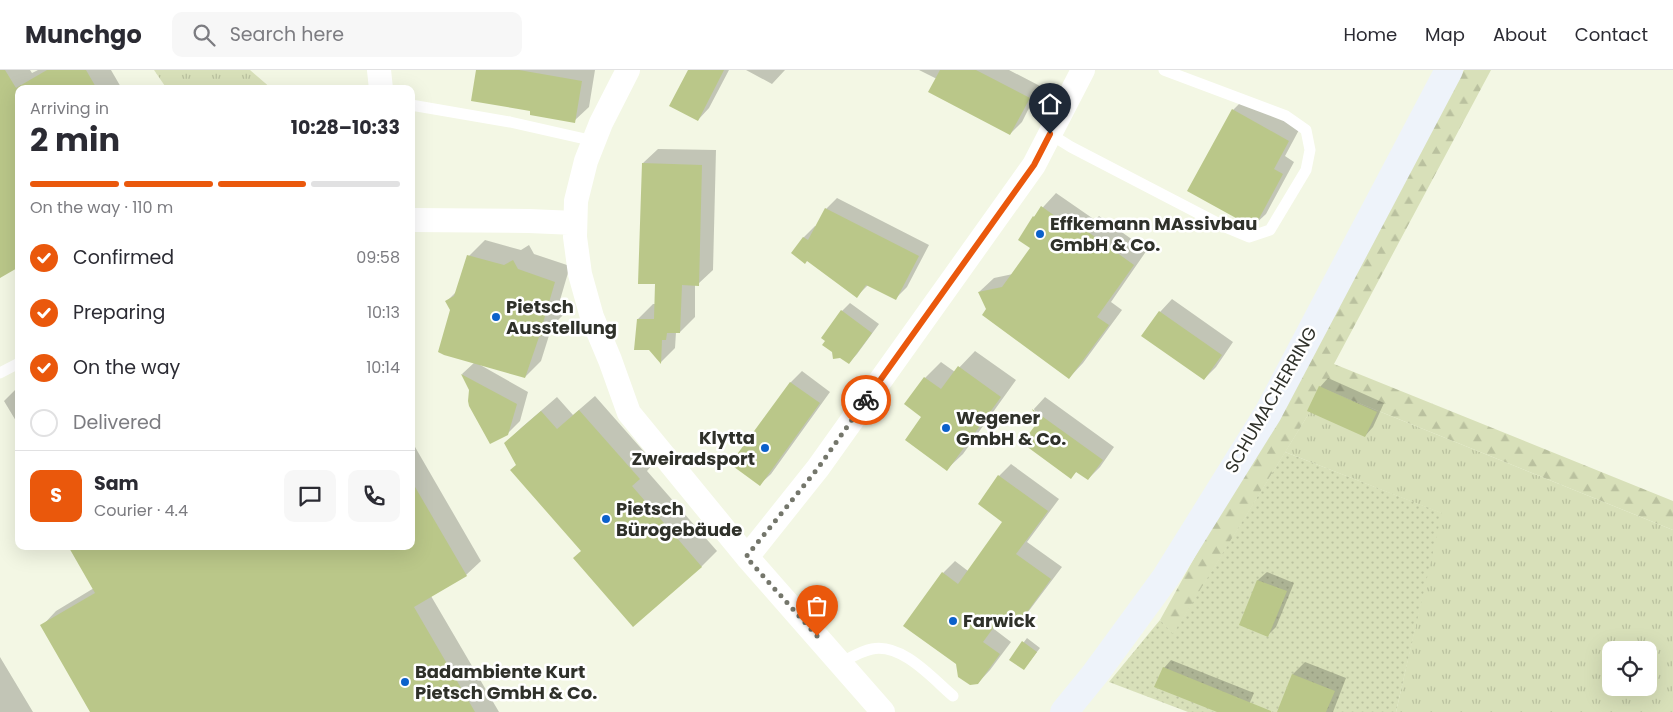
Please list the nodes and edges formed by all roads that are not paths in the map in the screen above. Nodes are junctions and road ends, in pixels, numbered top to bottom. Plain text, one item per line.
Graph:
1 (380, 70) edge
2 (628, 70) edge
3 (1083, 70) edge
4 (1164, 70) edge
5 (1449, 70) edge
6 (381, 85) edge
7 (415, 106) edge
8 (1050, 134) junction
9 (594, 141) junction
10 (415, 220) edge
11 (576, 223) junction
12 (15, 365) edge
13 (0, 373) edge
14 (746, 557) junction
15 (840, 663) junction
16 (953, 696) dead end
17 (883, 712) edge
18 (1064, 712) edge

1 - 6 street
2 - 9 street
3 - 8 street
4 - 8 lane
5 - 18 main road, SCHUMACHERRING
7 - 9 lane
8 - 14 street
9 - 11 street
10 - 11 street
11 - 14 street
12 - 13 lane
14 - 15 street
15 - 16 lane
15 - 17 street

